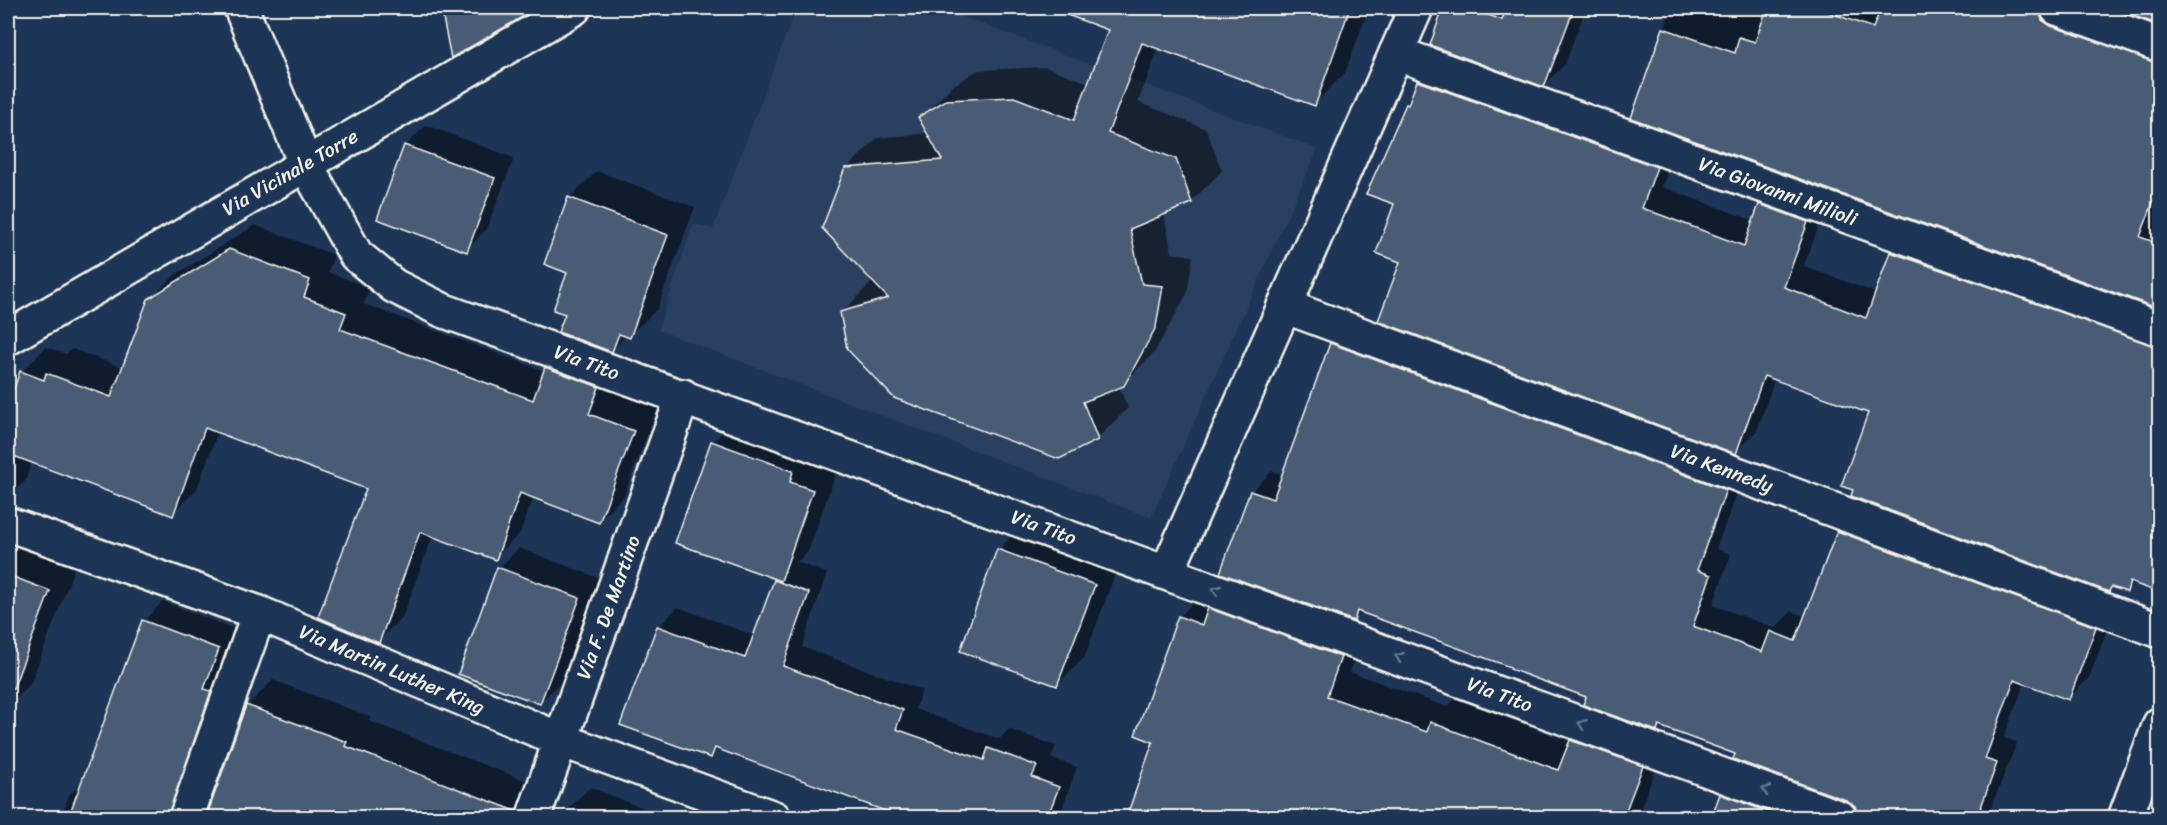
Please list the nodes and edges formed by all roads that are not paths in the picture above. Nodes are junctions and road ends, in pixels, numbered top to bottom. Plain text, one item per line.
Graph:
1 (241, 8) edge
2 (574, 8) edge
3 (1416, 8) edge
4 (2057, 8) edge
5 (2160, 45) edge
6 (1396, 53) junction
7 (305, 163) junction
8 (1284, 306) junction
9 (2160, 329) edge
10 (8, 338) edge
11 (683, 396) junction
12 (8, 524) edge
13 (1167, 572) junction
14 (259, 613) junction
15 (2160, 631) edge
16 (2160, 724) edge
17 (561, 740) junction
18 (186, 818) edge
19 (533, 818) edge
20 (774, 818) edge
21 (1840, 818) edge
22 (2126, 818) edge

1 - 7 street, Via Tito
2 - 7 street, Via Vicinale Torre
3 - 6 street
4 - 5 street
6 - 8 street
6 - 9 street, Via Giovanni Milioli
7 - 10 street, Via Vicinale Torre
7 - 11 street, Via Tito
8 - 13 street
8 - 15 street, Via Kennedy
11 - 13 street, Via Tito
11 - 17 street, Via F. De Martino
12 - 14 street, Via Martin Luther King
21 -> 13 street, Via Tito
14 - 17 street, Via Martin Luther King
14 - 18 street
16 - 22 street
17 - 19 street, Via F. De Martino
17 - 20 street, Via Martin Luther King

